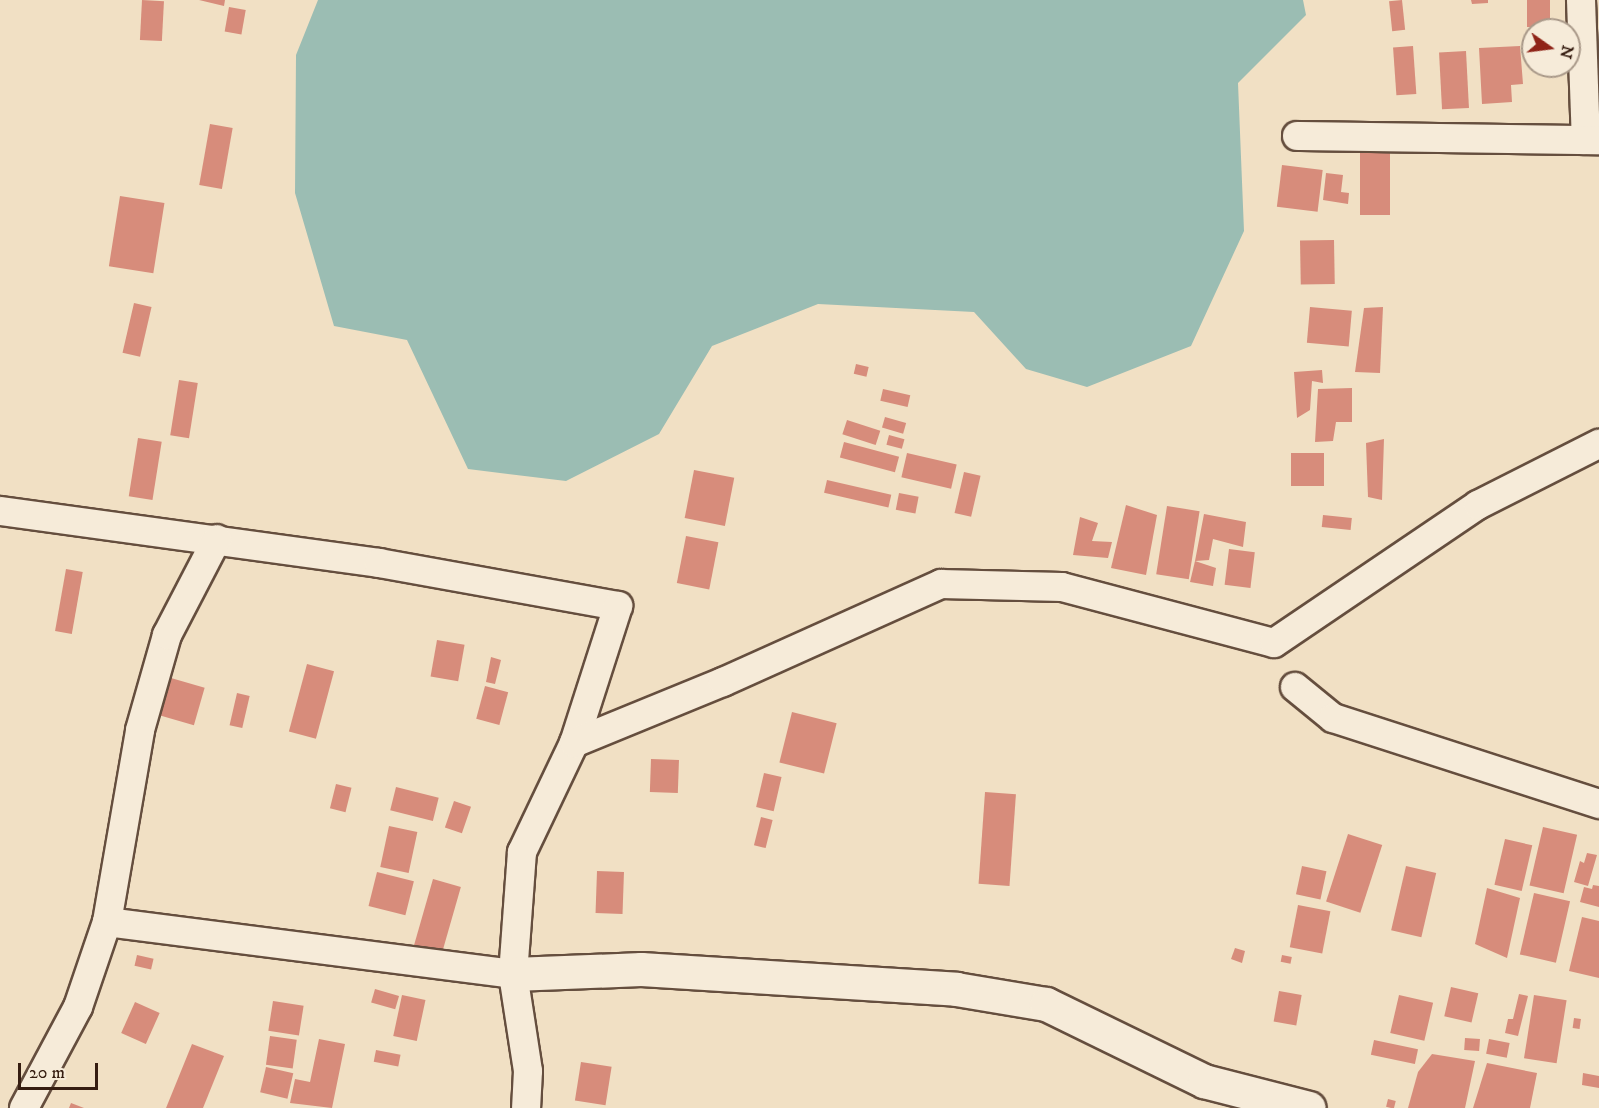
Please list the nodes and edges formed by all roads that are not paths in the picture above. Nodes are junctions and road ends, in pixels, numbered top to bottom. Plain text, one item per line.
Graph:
1 (1581, 0) edge
2 (1297, 136) dead end
3 (1593, 140) edge
4 (1599, 444) edge
5 (0, 511) edge
6 (217, 539) junction
7 (1295, 687) dead end
8 (574, 743) junction
9 (1599, 804) edge
10 (107, 922) junction
11 (513, 974) junction
12 (1240, 1100) edge
13 (24, 1108) edge
14 (526, 1108) edge
15 (1309, 1108) edge

1 - 3 street
2 - 3 street
4 - 8 street
5 - 6 street
6 - 8 street
6 - 10 street
7 - 9 street
8 - 11 street
10 - 11 street
10 - 13 street
11 - 12 street
11 - 14 street
12 - 15 street

